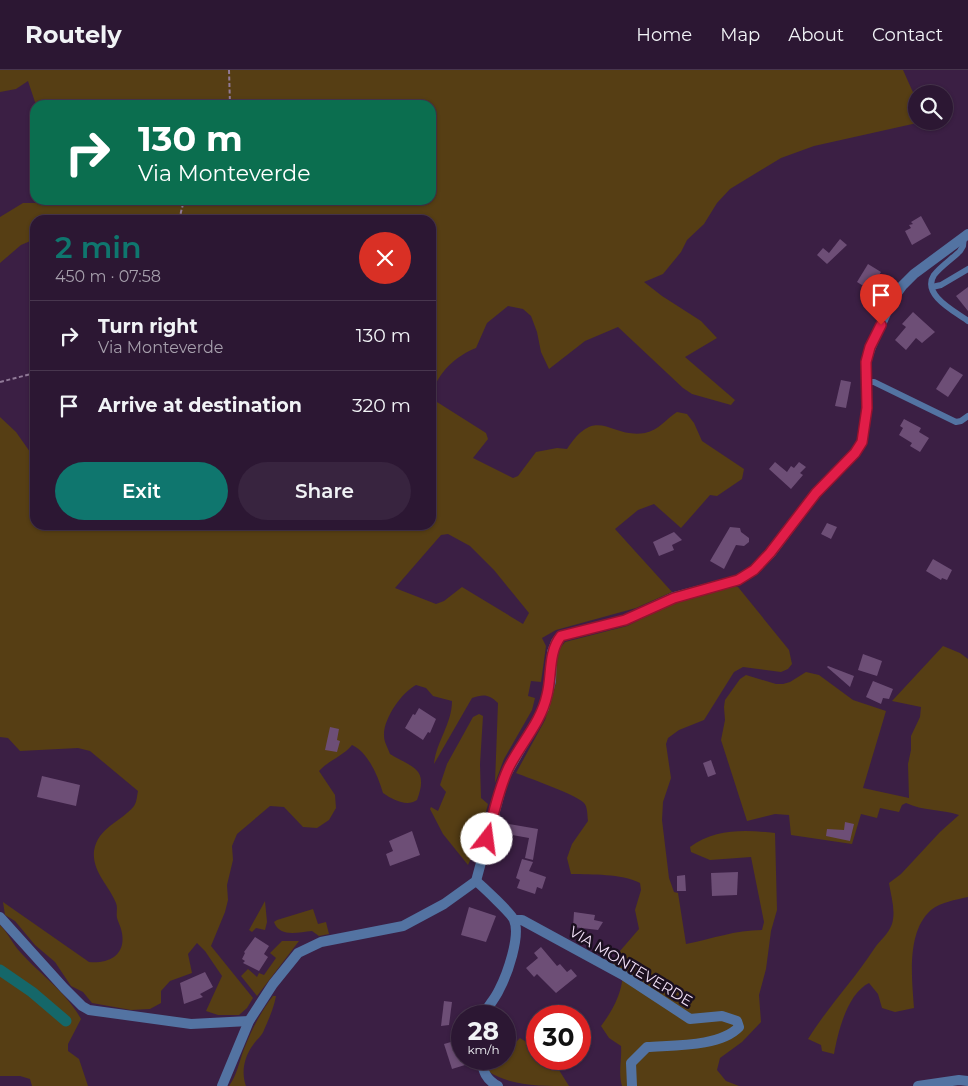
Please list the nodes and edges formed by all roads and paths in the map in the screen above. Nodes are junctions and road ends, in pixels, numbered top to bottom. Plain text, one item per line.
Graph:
1 (229, 70) edge
2 (230, 100) edge
3 (966, 235) edge
4 (968, 269) edge
5 (932, 287) junction
6 (968, 321) edge
7 (30, 374) edge
8 (0, 382) edge
9 (866, 382) junction
10 (968, 416) edge
11 (476, 881) junction
12 (0, 917) edge
13 (515, 920) junction
14 (489, 1005) edge
15 (249, 1021) junction
16 (484, 1070) edge
17 (968, 1081) edge
18 (222, 1086) edge
19 (498, 1086) edge
20 (632, 1086) edge
21 (918, 1086) edge

1 - 2 path
3 - 5 lane
3 - 9 street
4 - 5 lane
5 - 6 lane
7 - 8 path
9 - 10 lane
9 - 11 street
11 - 13 street, VIA MONTEVERDE
11 - 15 street
12 - 15 street
13 - 14 street
13 - 20 street, VIA MONTEVERDE
15 - 18 street
16 - 19 street
17 - 21 street

